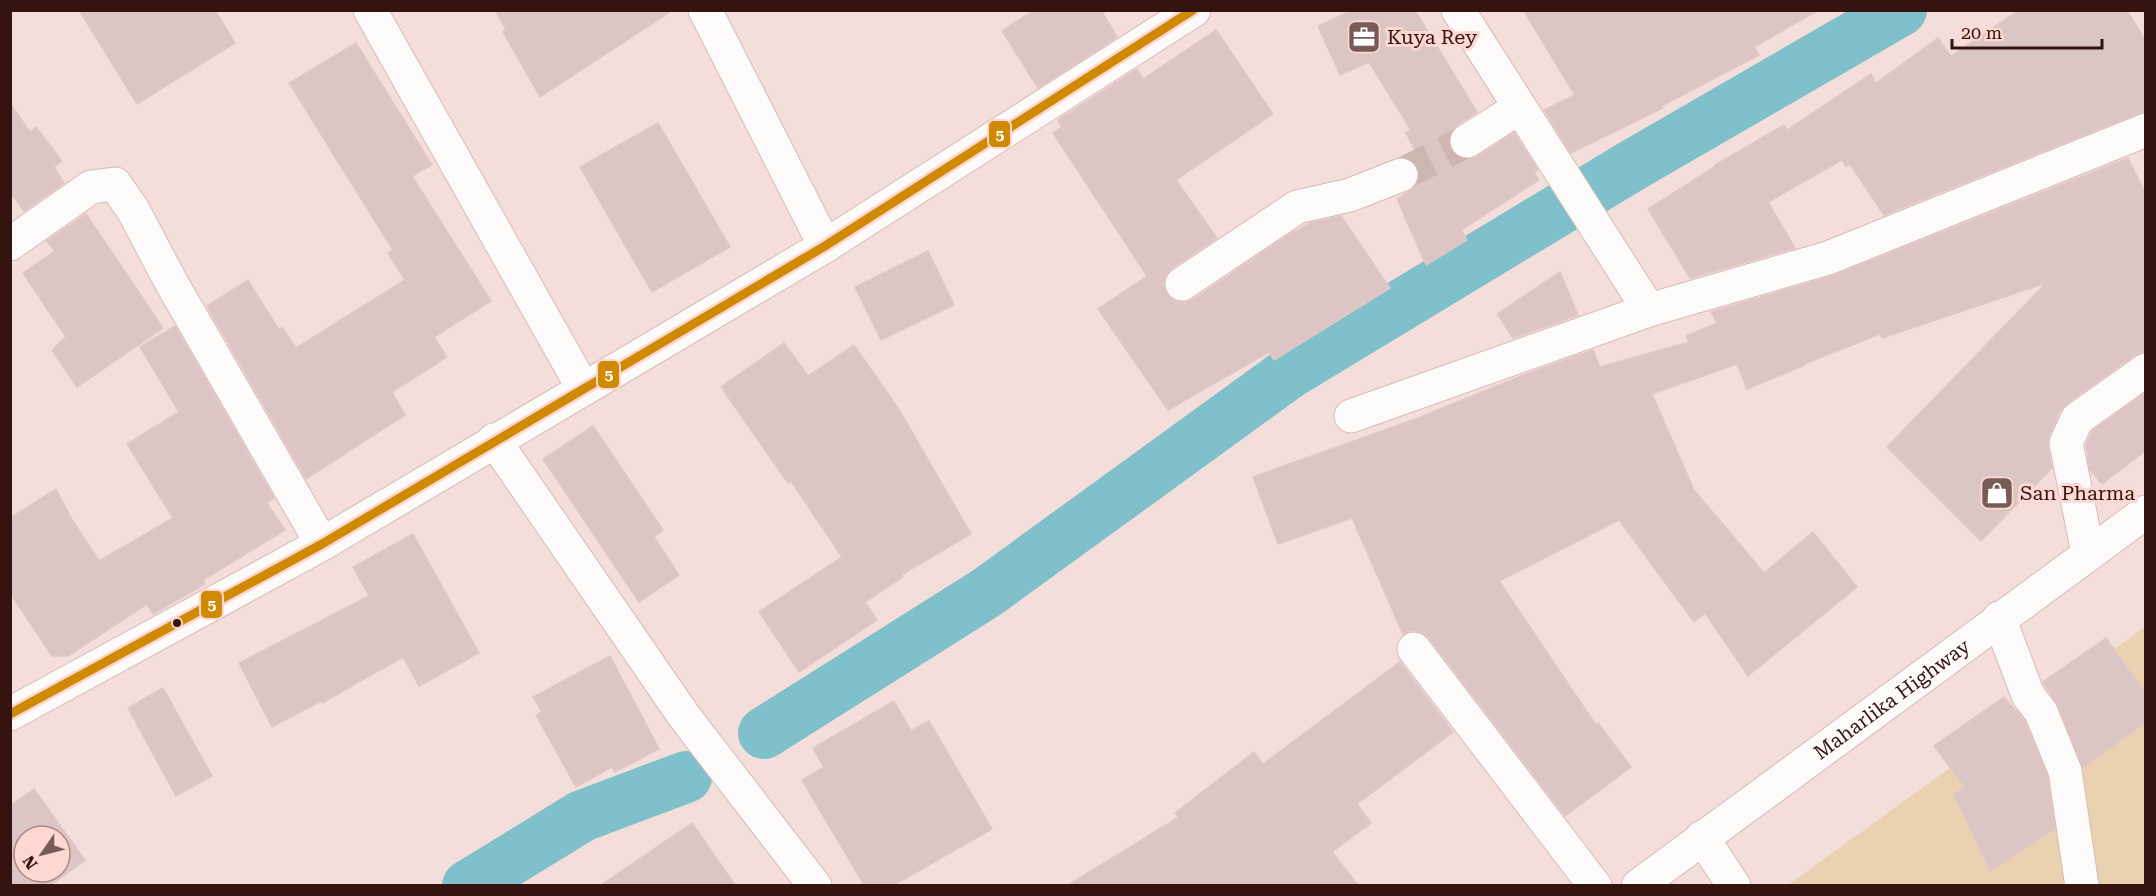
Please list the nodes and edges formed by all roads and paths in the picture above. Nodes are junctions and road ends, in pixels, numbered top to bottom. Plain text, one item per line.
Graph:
1 (370, 10) edge
2 (705, 10) edge
3 (1194, 10) edge
4 (1458, 10) edge
5 (1519, 108) junction
6 (2145, 130) edge
7 (1467, 141) tunnel mouth
8 (1401, 175) tunnel mouth
9 (10, 244) edge
10 (825, 246) junction
11 (1182, 284) dead end
12 (1648, 310) junction
13 (2145, 370) edge
14 (583, 388) junction
15 (1351, 416) dead end
16 (494, 440) junction
17 (2145, 512) edge
18 (322, 544) junction
19 (2088, 553) junction
20 (1999, 618) junction
21 (1414, 649) dead end
22 (10, 714) edge
23 (1702, 837) junction
24 (815, 885) edge
25 (1596, 885) edge
26 (1638, 885) edge
27 (1734, 885) edge
28 (2082, 885) edge

1 - 14 main road
2 - 10 main road
3 - 10 main road
4 - 5 main road
5 - 7 main road
5 - 12 main road
6 - 12 main road
8 - 11 main road
9 - 18 main road
10 - 14 main road
12 - 15 main road
13 - 19 main road
14 - 16 main road
16 - 18 main road
16 - 24 main road
17 - 19 main road, Maharlika Highway
18 - 22 main road
19 - 20 main road, Maharlika Highway
20 - 23 main road, Maharlika Highway
20 - 28 main road
21 - 25 main road
23 - 26 main road, Maharlika Highway
23 - 27 main road

